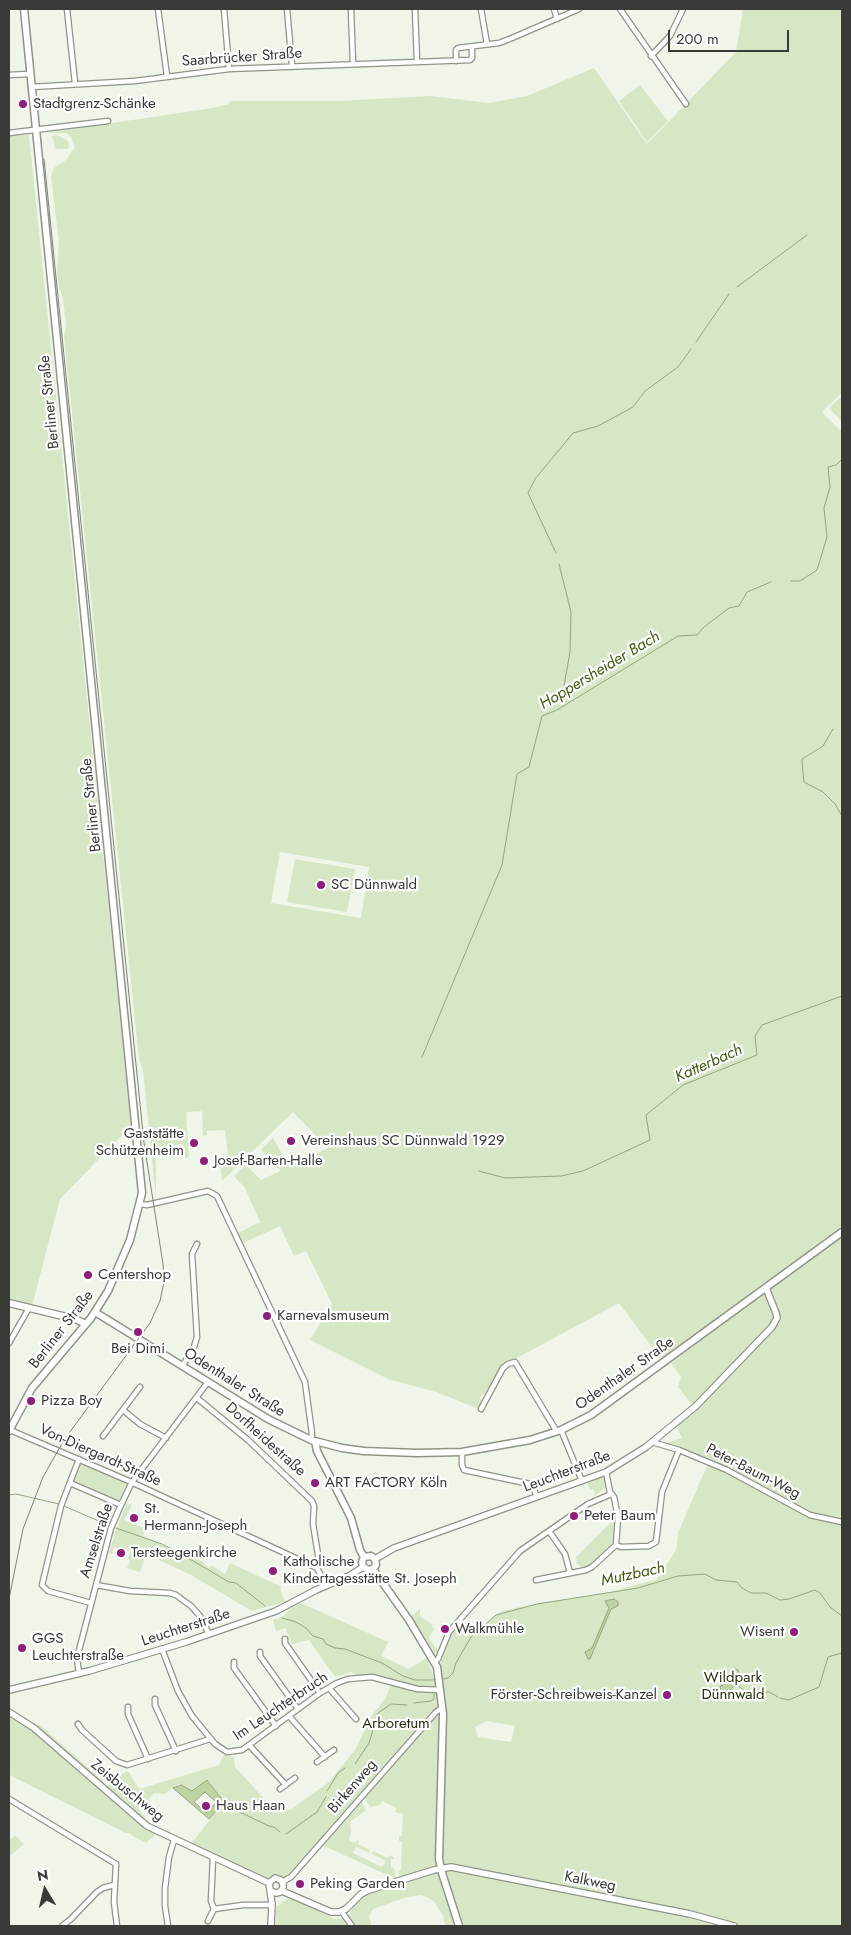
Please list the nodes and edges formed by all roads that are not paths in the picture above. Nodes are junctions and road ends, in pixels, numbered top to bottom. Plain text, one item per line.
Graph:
1 (24, 9) edge
2 (67, 9) edge
3 (158, 9) edge
4 (224, 9) edge
5 (287, 9) edge
6 (351, 9) edge
7 (415, 9) edge
8 (482, 9) edge
9 (554, 9) edge
10 (579, 9) edge
11 (620, 9) edge
12 (683, 9) edge
13 (557, 19) junction
14 (486, 44) junction
15 (472, 47) junction
16 (651, 56) junction
17 (456, 61) junction
18 (417, 62) junction
19 (353, 64) junction
20 (292, 66) junction
21 (229, 69) junction
22 (30, 74) junction
23 (9, 75) edge
24 (167, 76) junction
25 (75, 83) junction
26 (31, 87) junction
27 (686, 104) dead end
28 (108, 121) dead end
29 (35, 130) junction
30 (9, 133) edge
31 (140, 1204) junction
32 (842, 1232) edge
33 (197, 1244) dead end
34 (766, 1288) junction
35 (9, 1303) edge
36 (29, 1308) junction
37 (95, 1312) junction
38 (86, 1324) junction
39 (9, 1343) edge
40 (182, 1366) junction
41 (208, 1382) junction
42 (140, 1387) dead end
43 (197, 1398) junction
44 (481, 1408) dead end
45 (122, 1410) junction
46 (9, 1430) edge
47 (559, 1431) junction
48 (103, 1436) dead end
49 (166, 1438) junction
50 (313, 1440) junction
51 (652, 1442) junction
52 (679, 1450) junction
53 (462, 1452) junction
54 (79, 1459) junction
55 (606, 1472) junction
56 (582, 1481) junction
57 (132, 1482) junction
58 (70, 1483) junction
59 (610, 1492) junction
60 (537, 1497) junction
61 (121, 1505) junction
62 (842, 1522) edge
63 (549, 1531) junction
64 (616, 1545) junction
65 (364, 1558) junction
66 (376, 1559) junction
67 (363, 1567) junction
68 (316, 1568) junction
69 (373, 1569) junction
70 (570, 1573) junction
71 (536, 1580) dead end
72 (96, 1585) junction
73 (326, 1585) junction
74 (92, 1603) junction
75 (209, 1634) junction
76 (285, 1639) dead end
77 (162, 1649) junction
78 (260, 1652) dead end
79 (234, 1662) dead end
80 (434, 1662) junction
81 (79, 1674) junction
82 (329, 1688) junction
83 (9, 1690) edge
84 (440, 1690) junction
85 (320, 1693) junction
86 (155, 1699) dead end
87 (128, 1707) dead end
88 (442, 1708) junction
89 (298, 1709) junction
90 (9, 1712) edge
91 (289, 1716) junction
92 (356, 1719) dead end
93 (78, 1724) dead end
94 (276, 1726) junction
95 (210, 1739) junction
96 (249, 1745) junction
97 (334, 1750) dead end
98 (176, 1751) junction
99 (325, 1757) junction
100 (148, 1759) junction
101 (317, 1762) dead end
102 (295, 1778) dead end
103 (286, 1785) junction
104 (280, 1789) dead end
105 (9, 1799) edge
106 (174, 1840) junction
107 (212, 1858) junction
108 (441, 1868) junction
109 (282, 1882) junction
110 (269, 1883) junction
111 (114, 1885) junction
112 (271, 1891) junction
113 (280, 1892) junction
114 (272, 1904) junction
115 (214, 1910) junction
116 (342, 1912) junction
117 (208, 1921) dead end
118 (62, 1926) edge
119 (117, 1926) edge
120 (168, 1926) edge
121 (271, 1926) edge
122 (352, 1926) edge
123 (459, 1926) edge
124 (734, 1926) edge

1 - 22 main road, Berliner Straße
2 - 25 street
3 - 24 street
4 - 21 street
5 - 20 street
6 - 19 street
7 - 18 street
8 - 14 street
9 - 13 street
10 - 13 street
11 - 16 street
12 - 16 street
13 - 14 street
14 - 15 street
15 - 17 street
15 - 17 street
16 - 27 street
17 - 18 street, Saarbrücker Straße
18 - 19 street, Saarbrücker Straße
19 - 20 street, Saarbrücker Straße
20 - 21 street, Saarbrücker Straße
21 - 24 street, Saarbrücker Straße
22 - 23 street
22 - 26 main road, Berliner Straße
24 - 25 street, Saarbrücker Straße
25 - 26 street, Saarbrücker Straße
26 - 29 main road, Berliner Straße
28 - 29 street
29 - 30 street
29 - 31 main road, Berliner Straße
31 - 37 main road, Berliner Straße
31 - 50 street
32 - 34 main road, Odenthaler Straße
33 - 40 street
34 - 47 main road, Odenthaler Straße
34 - 51 street, Leuchterstraße
35 - 36 main road
36 - 38 main road
36 - 39 street
37 - 38 main road, Berliner Straße
37 - 40 main road, Odenthaler Straße
38 - 46 main road, Berliner Straße
40 - 41 main road, Odenthaler Straße
41 - 43 street, Amselstraße
41 - 50 main road, Odenthaler Straße
42 - 45 street
43 - 49 street, Amselstraße
43 - 68 street, Dorfheidestraße
44 - 47 street
45 - 48 street
45 - 49 street
46 - 54 street, Von-Diergardt-Straße
47 - 53 main road, Odenthaler Straße
47 - 56 street
49 - 57 street, Amselstraße
50 - 53 main road, Odenthaler Straße
50 - 65 main road
51 - 52 street, Peter-Baum-Weg
51 - 55 street, Leuchterstraße
52 - 62 street, Peter-Baum-Weg
52 - 64 street
53 - 60 street
54 - 57 street, Von-Diergardt-Straße
54 - 58 street
55 - 56 street, Leuchterstraße
55 - 59 street
56 - 60 street, Leuchterstraße
57 - 61 street, Amselstraße
57 - 68 street, Von-Diergardt-Straße
58 - 61 street
58 - 74 street
59 - 63 street
59 - 64 street
60 - 66 street, Leuchterstraße
61 - 72 street, Amselstraße
63 - 70 street
63 - 80 street
64 - 70 street
65 - 66 main road
65 - 67 main road
66 - 69 main road
67 - 69 main road
67 - 73 street, Leuchterstraße
68 - 73 street
69 - 80 main road
70 - 71 street
72 - 74 street, Amselstraße
72 - 75 street
73 - 75 street, Leuchterstraße
74 - 81 street, Amselstraße
75 - 77 street, Leuchterstraße
76 - 85 street
77 - 81 street, Leuchterstraße
77 - 95 street, Im Leuchterbruch
78 - 89 street
79 - 94 street
80 - 84 main road
81 - 83 street, Leuchterstraße
82 - 84 street, Im Leuchterbruch
82 - 85 street, Im Leuchterbruch
82 - 92 street
84 - 88 main road
85 - 89 street, Im Leuchterbruch
86 - 98 street
87 - 100 street
88 - 108 main road
88 - 109 street, Birkenweg
89 - 91 street, Im Leuchterbruch
90 - 106 street, Zeisbuschweg
91 - 94 street, Im Leuchterbruch
91 - 99 street
93 - 100 street
94 - 96 street, Im Leuchterbruch
95 - 96 street, Im Leuchterbruch
95 - 98 street
96 - 103 street
97 - 99 street
98 - 100 street
99 - 101 street
102 - 103 street
103 - 104 street
105 - 111 street
106 - 107 street, Zeisbuschweg
106 - 120 street
107 - 110 street, Zeisbuschweg
107 - 115 street
108 - 116 street, Kalkweg
108 - 123 main road
108 - 124 street, Kalkweg
109 - 110 street
109 - 113 street
110 - 112 street
111 - 118 street
111 - 119 street
112 - 113 street
112 - 114 street
113 - 114 street
113 - 116 street
114 - 115 street
114 - 121 street
115 - 117 street
116 - 122 street

